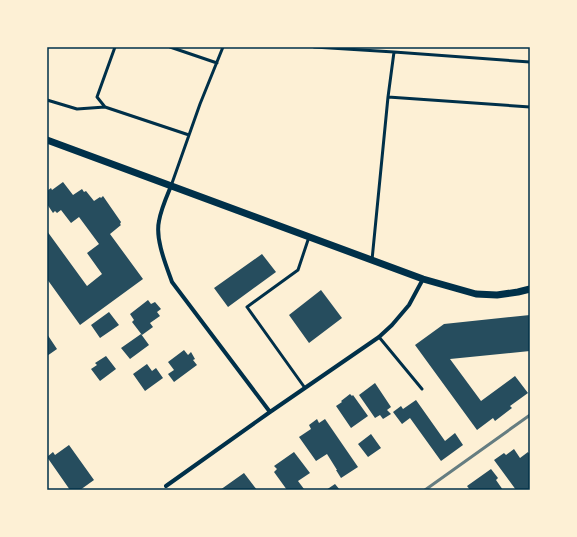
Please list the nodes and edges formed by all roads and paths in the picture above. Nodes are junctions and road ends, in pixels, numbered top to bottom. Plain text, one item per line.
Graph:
1 (115, 47) edge
2 (170, 47) edge
3 (223, 47) edge
4 (314, 47) edge
5 (394, 52) junction
6 (530, 62) edge
7 (217, 63) junction
8 (388, 96) junction
9 (47, 100) edge
10 (104, 107) junction
11 (530, 107) edge
12 (189, 136) junction
13 (47, 140) edge
14 (171, 186) junction
15 (309, 237) junction
16 (372, 260) junction
17 (423, 279) junction
18 (530, 289) edge
19 (379, 337) junction
20 (305, 388) junction
21 (422, 389) dead end
22 (270, 412) junction
23 (166, 486) dead end

1 - 10 lane
2 - 7 lane
3 - 7 lane
4 - 5 lane
5 - 6 lane
5 - 8 lane
7 - 12 lane
8 - 11 lane
8 - 16 lane
9 - 10 lane
10 - 12 lane
12 - 14 lane
13 - 14 street
14 - 15 street
14 - 22 street
15 - 16 street
15 - 20 lane
16 - 17 street
17 - 18 street
17 - 19 street
19 - 20 street
19 - 21 lane
20 - 22 street
22 - 23 street

